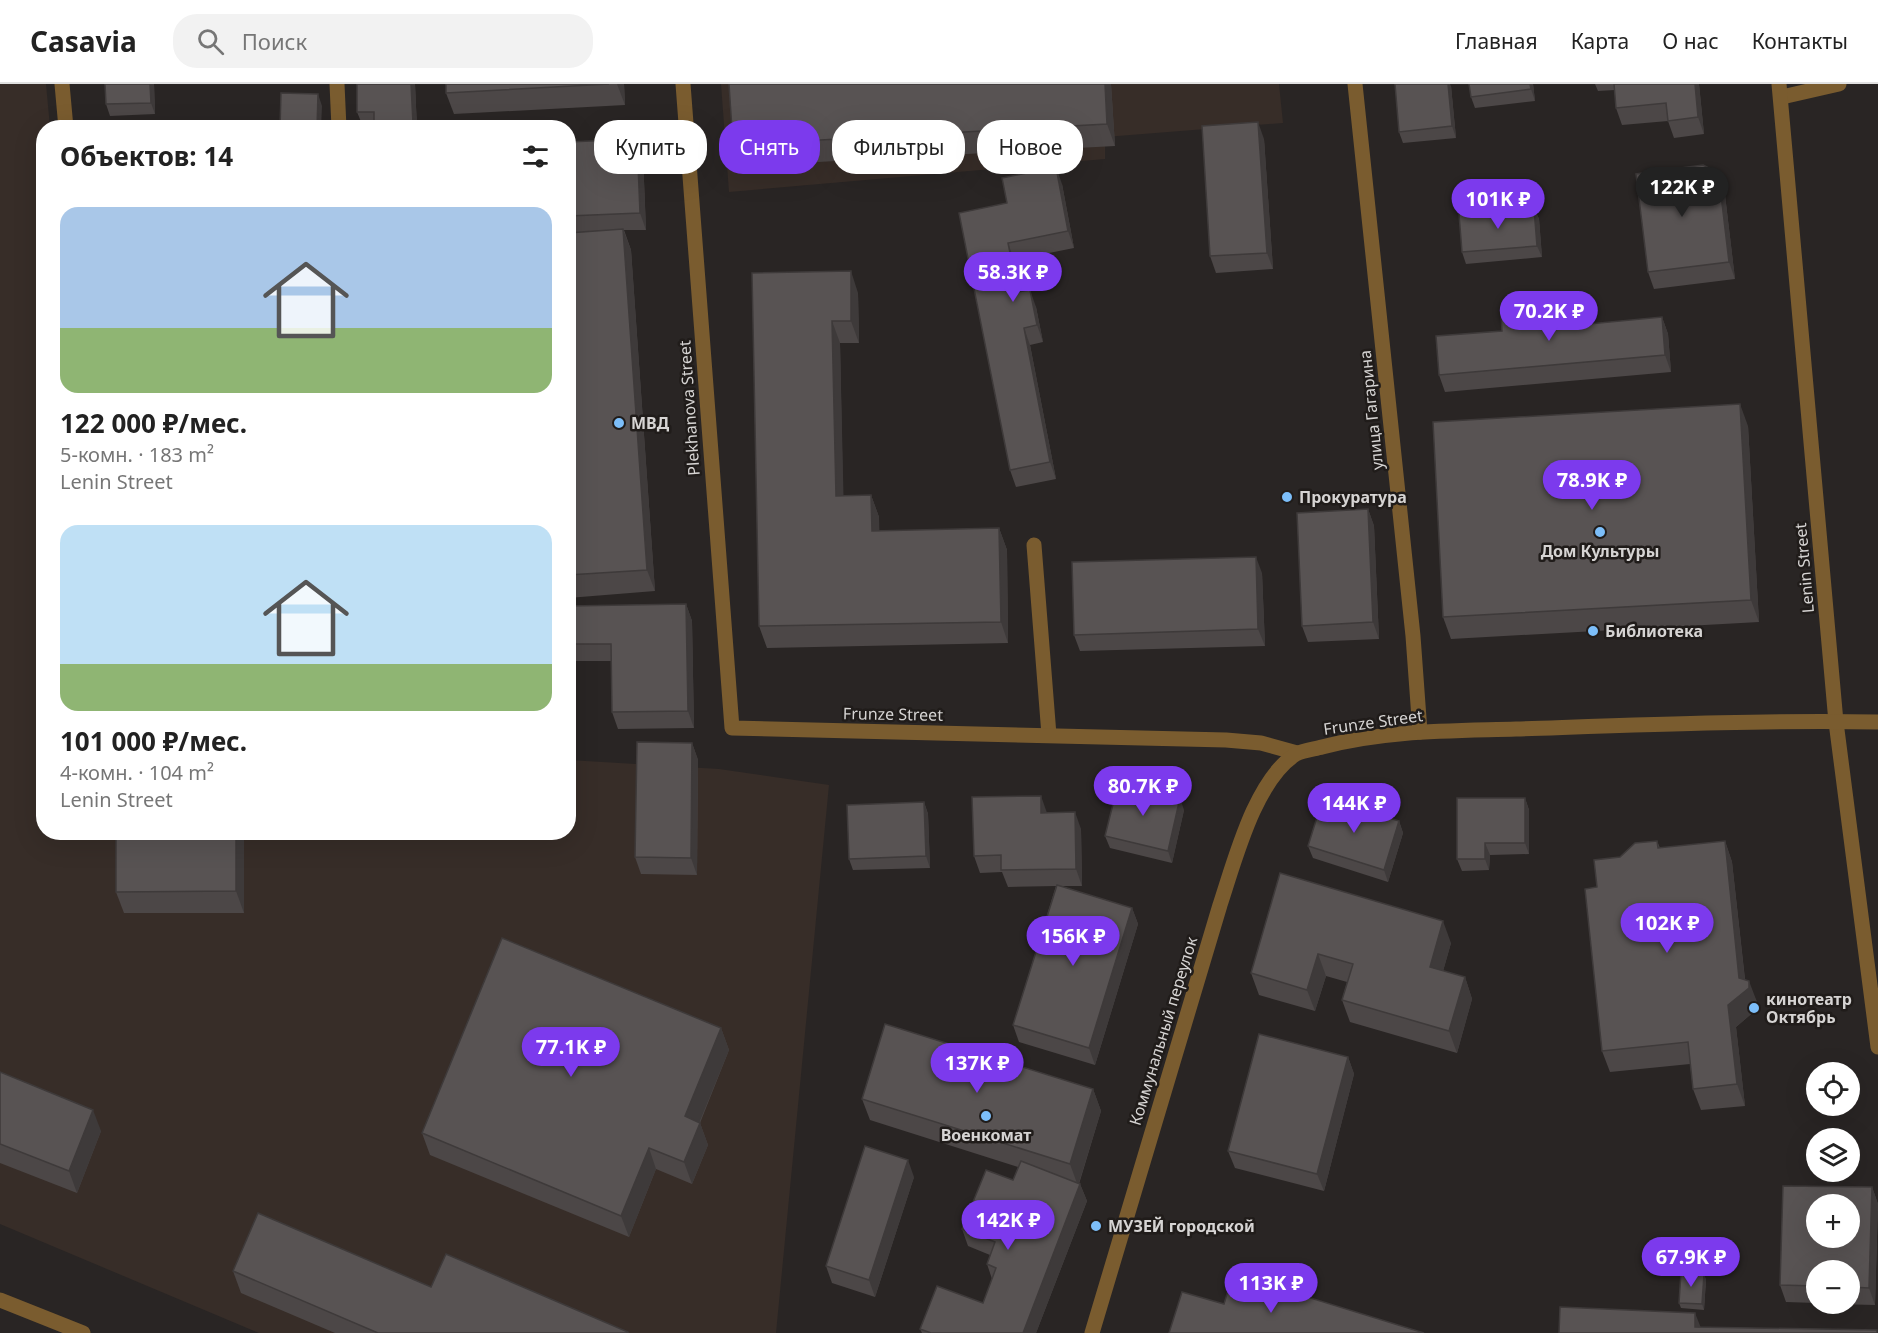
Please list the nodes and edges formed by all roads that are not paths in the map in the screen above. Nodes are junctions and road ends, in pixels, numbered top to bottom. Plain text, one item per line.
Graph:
1 (62, 84) edge
2 (337, 84) edge
3 (683, 84) edge
4 (1355, 84) edge
5 (1839, 84) edge
6 (1780, 91) edge
7 (65, 120) edge
8 (339, 120) edge
9 (1034, 545) dead end
10 (1836, 722) junction
11 (1878, 723) edge
12 (732, 729) joint
13 (1420, 732) junction
14 (1048, 735) junction
15 (1297, 753) junction
16 (1878, 1047) edge
17 (0, 1300) edge
18 (68, 1330) edge
19 (83, 1333) edge
20 (1092, 1333) edge

1 - 7 street
2 - 8 street
3 - 12 street, Plekhanova Street
4 - 13 street, улица Гагарина
5 - 6 street
6 - 10 street, Lenin Street
9 - 14 street
10 - 11 street, Frunze Street
10 - 13 street, Frunze Street
10 - 16 street, Lenin Street
12 - 14 street, Frunze Street
13 - 15 street, Frunze Street
14 - 15 street, Frunze Street
15 - 20 street, Коммунальный переулок
17 - 18 street
18 - 19 street

